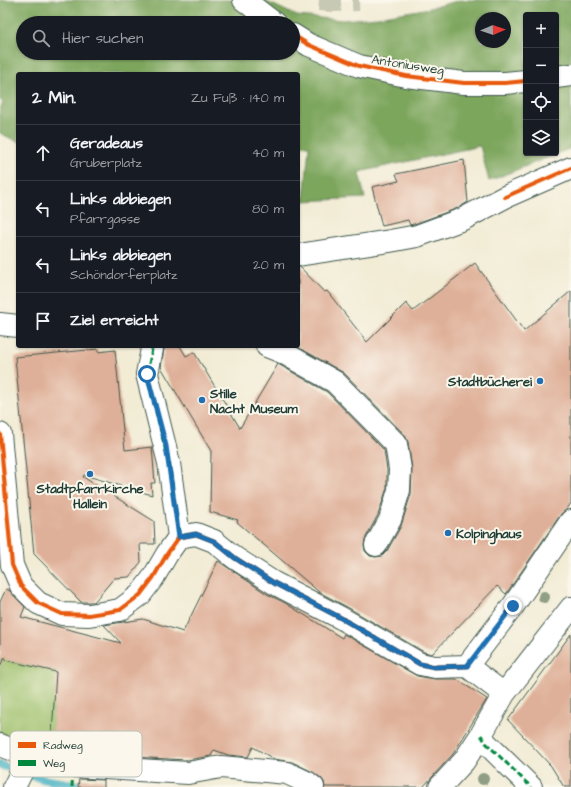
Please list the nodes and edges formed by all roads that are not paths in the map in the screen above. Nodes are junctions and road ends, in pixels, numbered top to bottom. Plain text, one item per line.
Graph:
1 (244, 0) edge
2 (265, 16) edge
3 (300, 39) edge
4 (571, 75) edge
5 (559, 77) edge
6 (523, 81) edge
7 (571, 168) edge
8 (300, 255) edge
9 (0, 324) edge
10 (16, 326) edge
11 (272, 348) edge
12 (152, 349) dead end
13 (0, 434) edge
14 (571, 521) edge
15 (179, 537) junction
16 (376, 545) dead end
17 (571, 608) edge
18 (467, 666) junction
19 (504, 694) junction
20 (481, 735) junction
21 (0, 745) edge
22 (10, 751) edge
23 (142, 770) edge
24 (313, 787) edge
25 (440, 787) edge
26 (531, 787) edge

1 - 2 street
3 - 6 street, Antoniusweg
4 - 5 street
7 - 8 street
9 - 10 street
11 - 16 street
12 - 15 street
13 - 15 street
14 - 18 street
15 - 18 street
17 - 19 street
18 - 19 street
19 - 20 street
20 - 25 street
20 - 26 street
21 - 22 street
23 - 24 street

